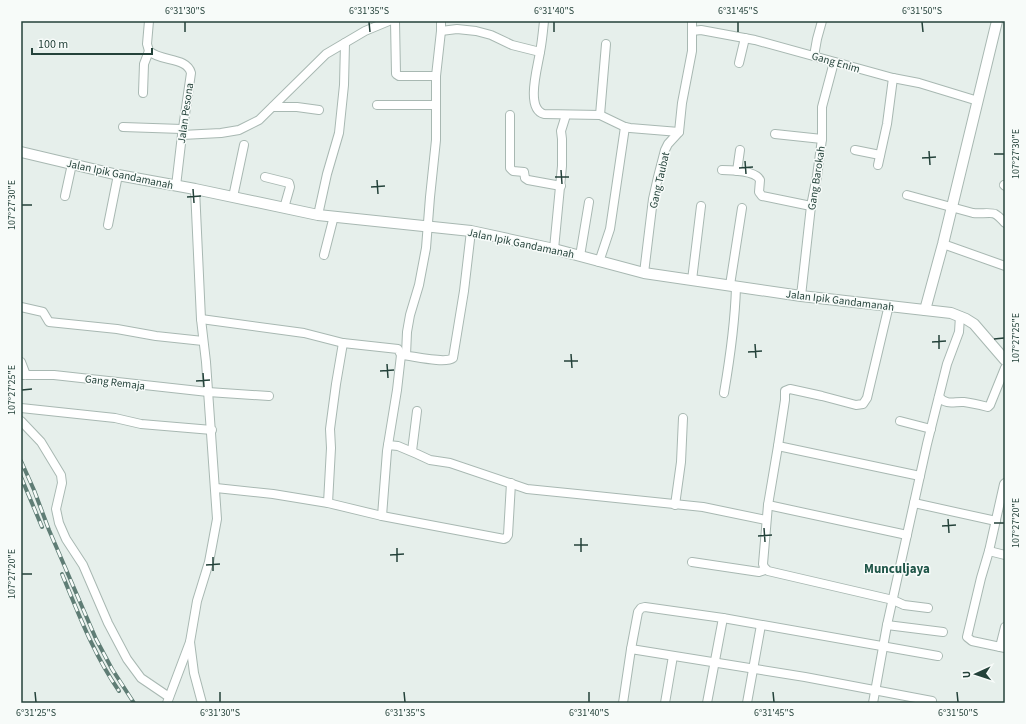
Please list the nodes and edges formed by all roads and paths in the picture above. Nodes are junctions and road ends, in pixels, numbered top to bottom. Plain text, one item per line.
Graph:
1 (149, 21) edge
2 (389, 21) edge
3 (395, 21) edge
4 (441, 21) edge
5 (544, 21) edge
6 (692, 21) edge
7 (822, 21) edge
8 (997, 21) edge
9 (692, 31) junction
10 (441, 32) junction
11 (745, 38) junction
12 (345, 43) junction
13 (606, 44) dead end
14 (149, 51) junction
15 (540, 52) junction
16 (814, 56) junction
17 (834, 62) junction
18 (739, 63) dead end
19 (436, 76) junction
20 (893, 78) junction
21 (143, 93) dead end
22 (978, 101) junction
23 (376, 105) dead end
24 (435, 105) junction
25 (273, 107) junction
26 (319, 110) dead end
27 (510, 115) dead end
28 (566, 115) junction
29 (600, 115) junction
30 (123, 127) dead end
31 (625, 127) junction
32 (182, 132) junction
33 (679, 132) junction
34 (775, 134) dead end
35 (822, 139) junction
36 (244, 145) dead end
37 (740, 150) dead end
38 (855, 150) dead end
39 (21, 152) edge
40 (880, 155) junction
41 (72, 164) junction
42 (878, 165) dead end
43 (722, 170) dead end
44 (737, 171) junction
45 (118, 175) junction
46 (264, 178) dead end
47 (176, 186) junction
48 (561, 186) junction
49 (195, 189) junction
50 (907, 195) dead end
51 (65, 196) dead end
52 (233, 197) junction
53 (589, 202) dead end
54 (701, 206) dead end
55 (811, 206) junction
56 (284, 208) junction
57 (742, 208) dead end
58 (952, 208) junction
59 (318, 215) junction
60 (334, 216) junction
61 (1005, 223) edge
62 (108, 225) dead end
63 (428, 227) junction
64 (471, 231) junction
65 (943, 244) junction
66 (554, 249) junction
67 (324, 255) dead end
68 (580, 256) junction
69 (599, 262) junction
70 (1005, 266) edge
71 (644, 273) junction
72 (692, 280) junction
73 (733, 286) junction
74 (801, 296) junction
75 (889, 305) junction
76 (21, 307) edge
77 (925, 310) junction
78 (960, 316) junction
79 (201, 319) junction
80 (203, 341) junction
81 (343, 343) junction
82 (403, 355) junction
83 (1005, 360) edge
84 (21, 362) edge
85 (1005, 368) edge
86 (23, 375) edge
87 (208, 392) junction
88 (724, 393) dead end
89 (269, 396) dead end
90 (939, 397) junction
91 (21, 408) edge
92 (417, 411) dead end
93 (683, 418) dead end
94 (21, 421) edge
95 (900, 421) dead end
96 (931, 429) junction
97 (212, 430) junction
98 (388, 445) junction
99 (778, 446) junction
100 (412, 451) junction
101 (920, 476) junction
102 (510, 483) junction
103 (1005, 483) edge
104 (216, 488) junction
105 (914, 502) junction
106 (328, 503) junction
107 (675, 505) junction
108 (768, 505) junction
109 (382, 516) junction
110 (766, 520) junction
111 (996, 521) junction
112 (908, 535) junction
113 (989, 551) junction
114 (1005, 555) edge
115 (692, 562) dead end
116 (765, 570) junction
117 (893, 600) junction
118 (928, 608) dead end
119 (723, 618) junction
120 (761, 625) junction
121 (887, 625) junction
122 (1005, 627) edge
123 (942, 632) dead end
124 (190, 642) junction
125 (883, 646) junction
126 (1003, 647) edge
127 (631, 649) junction
128 (673, 656) junction
129 (938, 656) dead end
130 (715, 662) junction
131 (753, 668) junction
132 (876, 690) junction
133 (168, 700) edge
134 (932, 701) dead end
135 (202, 703) edge
136 (623, 703) edge
137 (665, 703) edge
138 (707, 703) edge
139 (747, 703) edge
140 (873, 703) edge

1 - 14 street
2 - 12 street
3 - 19 street
4 - 10 street
5 - 15 street
6 - 9 street
7 - 16 street
8 - 22 street
9 - 11 street, Gang Enim
9 - 33 street
10 - 15 street
10 - 19 street
11 - 16 street, Gang Enim
11 - 18 street
12 - 25 street
12 - 59 street
13 - 29 street
14 - 21 street
14 - 32 street, Jalan Pesona
15 - 28 street
16 - 17 street, Gang Enim
17 - 20 street, Gang Enim
17 - 35 street, Gang Barokah
19 - 24 street
20 - 22 street, Gang Enim
20 - 40 street
22 - 58 street
23 - 24 street
24 - 63 street
25 - 26 street
25 - 32 street
27 - 48 street
28 - 29 street
28 - 48 street
29 - 31 street
30 - 32 street
31 - 33 street
31 - 69 street
32 - 47 street, Jalan Pesona
33 - 71 street, Gang Taubat
34 - 35 street
35 - 55 street, Gang Barokah
36 - 52 street
37 - 44 street
38 - 40 street
39 - 41 street, Jalan Ipik Gandamanah
40 - 42 street
41 - 45 street, Jalan Ipik Gandamanah
41 - 51 street
43 - 44 street
44 - 55 street
45 - 47 street, Jalan Ipik Gandamanah
45 - 62 street
46 - 56 street
47 - 49 street, Jalan Ipik Gandamanah
48 - 66 street
49 - 52 street, Jalan Ipik Gandamanah
49 - 79 street
50 - 58 street
52 - 56 street, Jalan Ipik Gandamanah
53 - 68 street
54 - 72 street
55 - 74 street, Gang Barokah
56 - 59 street, Jalan Ipik Gandamanah
57 - 73 street
58 - 61 street
58 - 65 street
59 - 60 street, Jalan Ipik Gandamanah
60 - 63 street, Jalan Ipik Gandamanah
60 - 67 street
63 - 64 street, Jalan Ipik Gandamanah
63 - 82 street
64 - 66 street, Jalan Ipik Gandamanah
64 - 82 street
65 - 70 street
65 - 77 street
66 - 68 street, Jalan Ipik Gandamanah
68 - 69 street, Jalan Ipik Gandamanah
69 - 71 street, Jalan Ipik Gandamanah
71 - 72 street, Jalan Ipik Gandamanah
72 - 73 street, Jalan Ipik Gandamanah
73 - 74 street, Jalan Ipik Gandamanah
73 - 88 street
74 - 75 street, Jalan Ipik Gandamanah
75 - 77 street, Jalan Ipik Gandamanah
75 - 99 street
76 - 80 street
77 - 78 street, Jalan Ipik Gandamanah
78 - 83 street, Jalan Ipik Gandamanah
78 - 90 street
79 - 80 street
79 - 81 street
80 - 87 street
81 - 82 street
81 - 106 street
82 - 98 street
84 - 86 street
85 - 90 street
86 - 87 street, Gang Remaja
87 - 89 street, Gang Remaja
87 - 97 street
90 - 96 street
91 - 97 street
92 - 100 street
93 - 107 street
94 - 133 street
95 - 96 street
96 - 101 street
97 - 104 street
98 - 100 street
98 - 109 street
99 - 101 street
99 - 108 street
100 - 102 street
101 - 105 street
102 - 107 street
102 - 109 street
103 - 111 street
104 - 106 street
104 - 124 street
105 - 111 street
105 - 112 street
106 - 109 street
107 - 110 street
108 - 110 street
108 - 112 street
110 - 116 street
111 - 113 street
112 - 117 street
113 - 114 street
113 - 126 street
115 - 116 street
116 - 117 street
117 - 118 street
117 - 121 street
119 - 120 street
119 - 127 street
119 - 130 street
120 - 125 street
120 - 131 street
121 - 123 street
121 - 125 street
122 - 126 street
124 - 133 street
124 - 135 street
125 - 129 street
125 - 132 street
127 - 128 street
127 - 136 street
128 - 130 street
128 - 137 street
130 - 131 street
130 - 138 street
131 - 132 street
131 - 139 street
132 - 134 street
132 - 140 street

